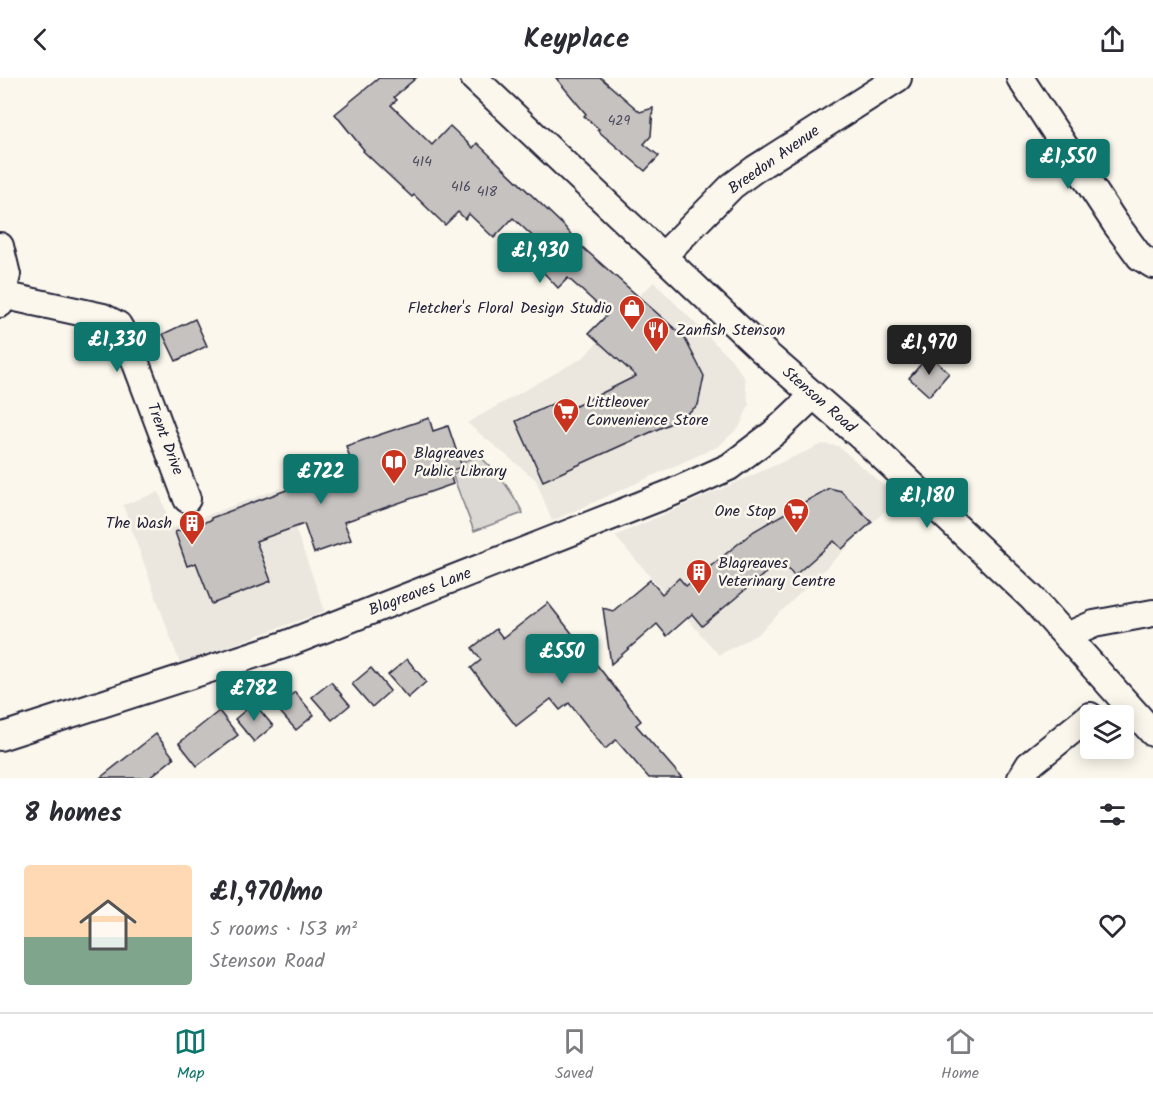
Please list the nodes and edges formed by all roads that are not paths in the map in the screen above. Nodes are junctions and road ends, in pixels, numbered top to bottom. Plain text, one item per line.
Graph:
1 (474, 78) edge
2 (1020, 78) edge
3 (890, 80) edge
4 (0, 246) edge
5 (663, 255) junction
6 (1153, 265) edge
7 (1, 299) edge
8 (813, 396) junction
9 (188, 499) dead end
10 (1153, 613) edge
11 (1067, 636) junction
12 (1117, 692) junction
13 (1103, 705) edge
14 (1080, 725) edge
15 (1153, 733) edge
16 (0, 737) edge
17 (1021, 778) edge

1 - 5 street, Stenson Road
2 - 6 street
3 - 5 street, Breedon Avenue
4 - 7 street
5 - 8 street, Stenson Road
7 - 9 street, Trent Drive
8 - 11 street, Stenson Road
8 - 16 street, Blagreaves Lane
10 - 11 street
11 - 12 street, Stenson Road
12 - 13 street
12 - 15 street, Stenson Road
14 - 17 street

